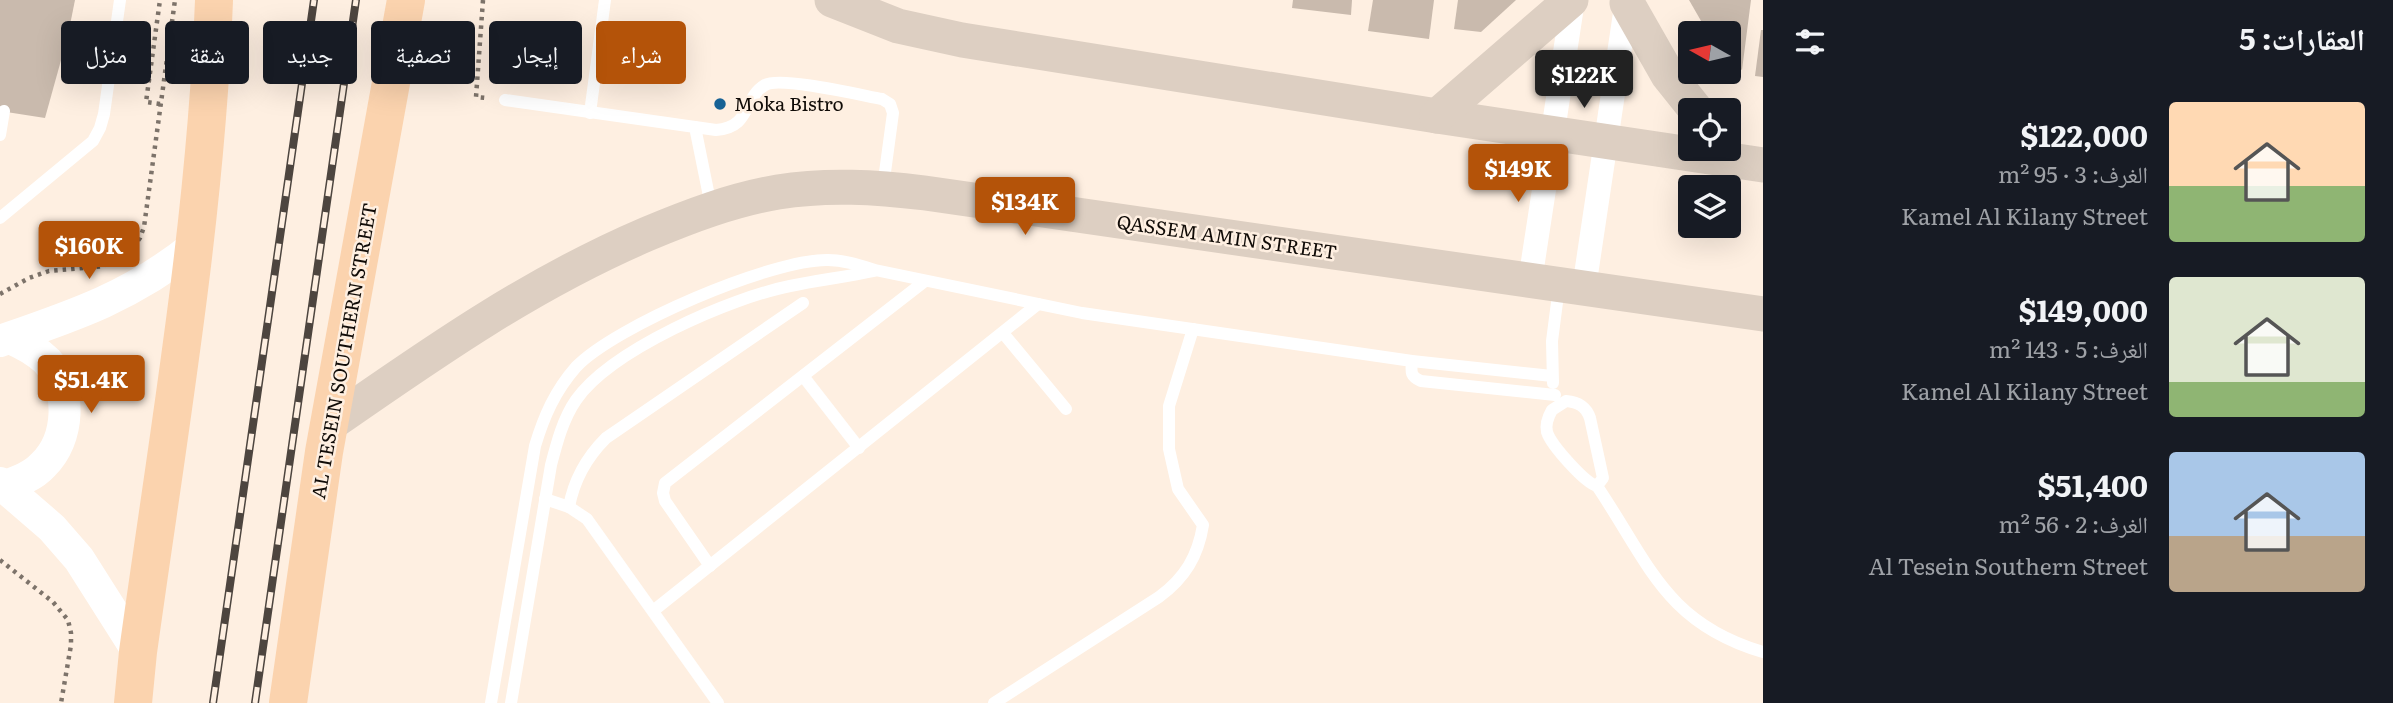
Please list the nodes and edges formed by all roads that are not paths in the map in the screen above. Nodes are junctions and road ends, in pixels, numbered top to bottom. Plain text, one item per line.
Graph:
1 (120, 0) edge
2 (214, 0) edge
3 (406, 0) edge
4 (606, 0) edge
5 (832, 0) edge
6 (1572, 0) edge
7 (1627, 1) edge
8 (1686, 98) edge
9 (505, 100) road end
10 (4, 111) dead end
11 (590, 113) junction
12 (1437, 116) junction
13 (695, 127) junction
14 (1552, 133) junction
15 (0, 135) edge
16 (1606, 142) junction
17 (1741, 149) edge
18 (1760, 165) edge
19 (883, 188) junction
20 (712, 208) junction
21 (0, 218) edge
22 (194, 246) junction
23 (874, 270) junction
24 (925, 281) junction
25 (1558, 284) junction
26 (803, 303) dead end
27 (1038, 304) junction
28 (1763, 314) edge
29 (1193, 329) junction
30 (1003, 332) junction
31 (5, 340) edge
32 (1412, 361) junction
33 (803, 376) junction
34 (1552, 376) junction
35 (1556, 400) junction
36 (1066, 409) dead end
37 (330, 424) junction
38 (859, 448) junction
39 (3, 484) edge
40 (1597, 486) junction
41 (545, 499) junction
42 (569, 507) junction
43 (710, 566) junction
44 (653, 611) junction
45 (138, 652) junction
46 (1763, 652) edge
47 (133, 703) edge
48 (289, 703) edge
49 (491, 703) edge
50 (511, 703) edge
51 (718, 703) edge
52 (994, 703) edge

1 - 21 lane
2 - 22 highway
3 - 37 highway, AL TESEIN SOUTHERN STREET
4 - 11 lane
5 - 12 main road
6 - 12 main road
6 - 14 street
7 - 8 main road
7 - 16 street
9 - 11 lane
10 - 15 lane
11 - 13 lane
12 - 14 main road
13 - 19 lane
13 - 20 lane
14 - 16 main road
14 - 25 street
16 - 18 main road
16 - 25 street
17 - 18 main road
19 - 20 main road, QASSEM AMIN STREET
19 - 25 main road, QASSEM AMIN STREET
20 - 37 main road, QASSEM AMIN STREET
22 - 31 street
22 - 45 highway
23 - 24 lane
23 - 41 lane
23 - 49 lane
24 - 27 lane
24 - 33 lane
25 - 28 main road, QASSEM AMIN STREET
25 - 34 lane
26 - 42 lane
27 - 29 lane
27 - 30 lane
29 - 32 lane
29 - 52 lane
30 - 36 lane
30 - 38 lane
31 - 39 street
32 - 34 lane
32 - 35 lane
33 - 38 lane
33 - 43 lane
34 - 35 lane
35 - 40 lane
35 - 40 lane
37 - 48 highway, AL TESEIN SOUTHERN STREET
38 - 43 lane
39 - 45 street
40 - 46 lane
41 - 42 lane
41 - 50 lane
42 - 44 lane
43 - 44 lane
44 - 51 lane
45 - 47 highway

